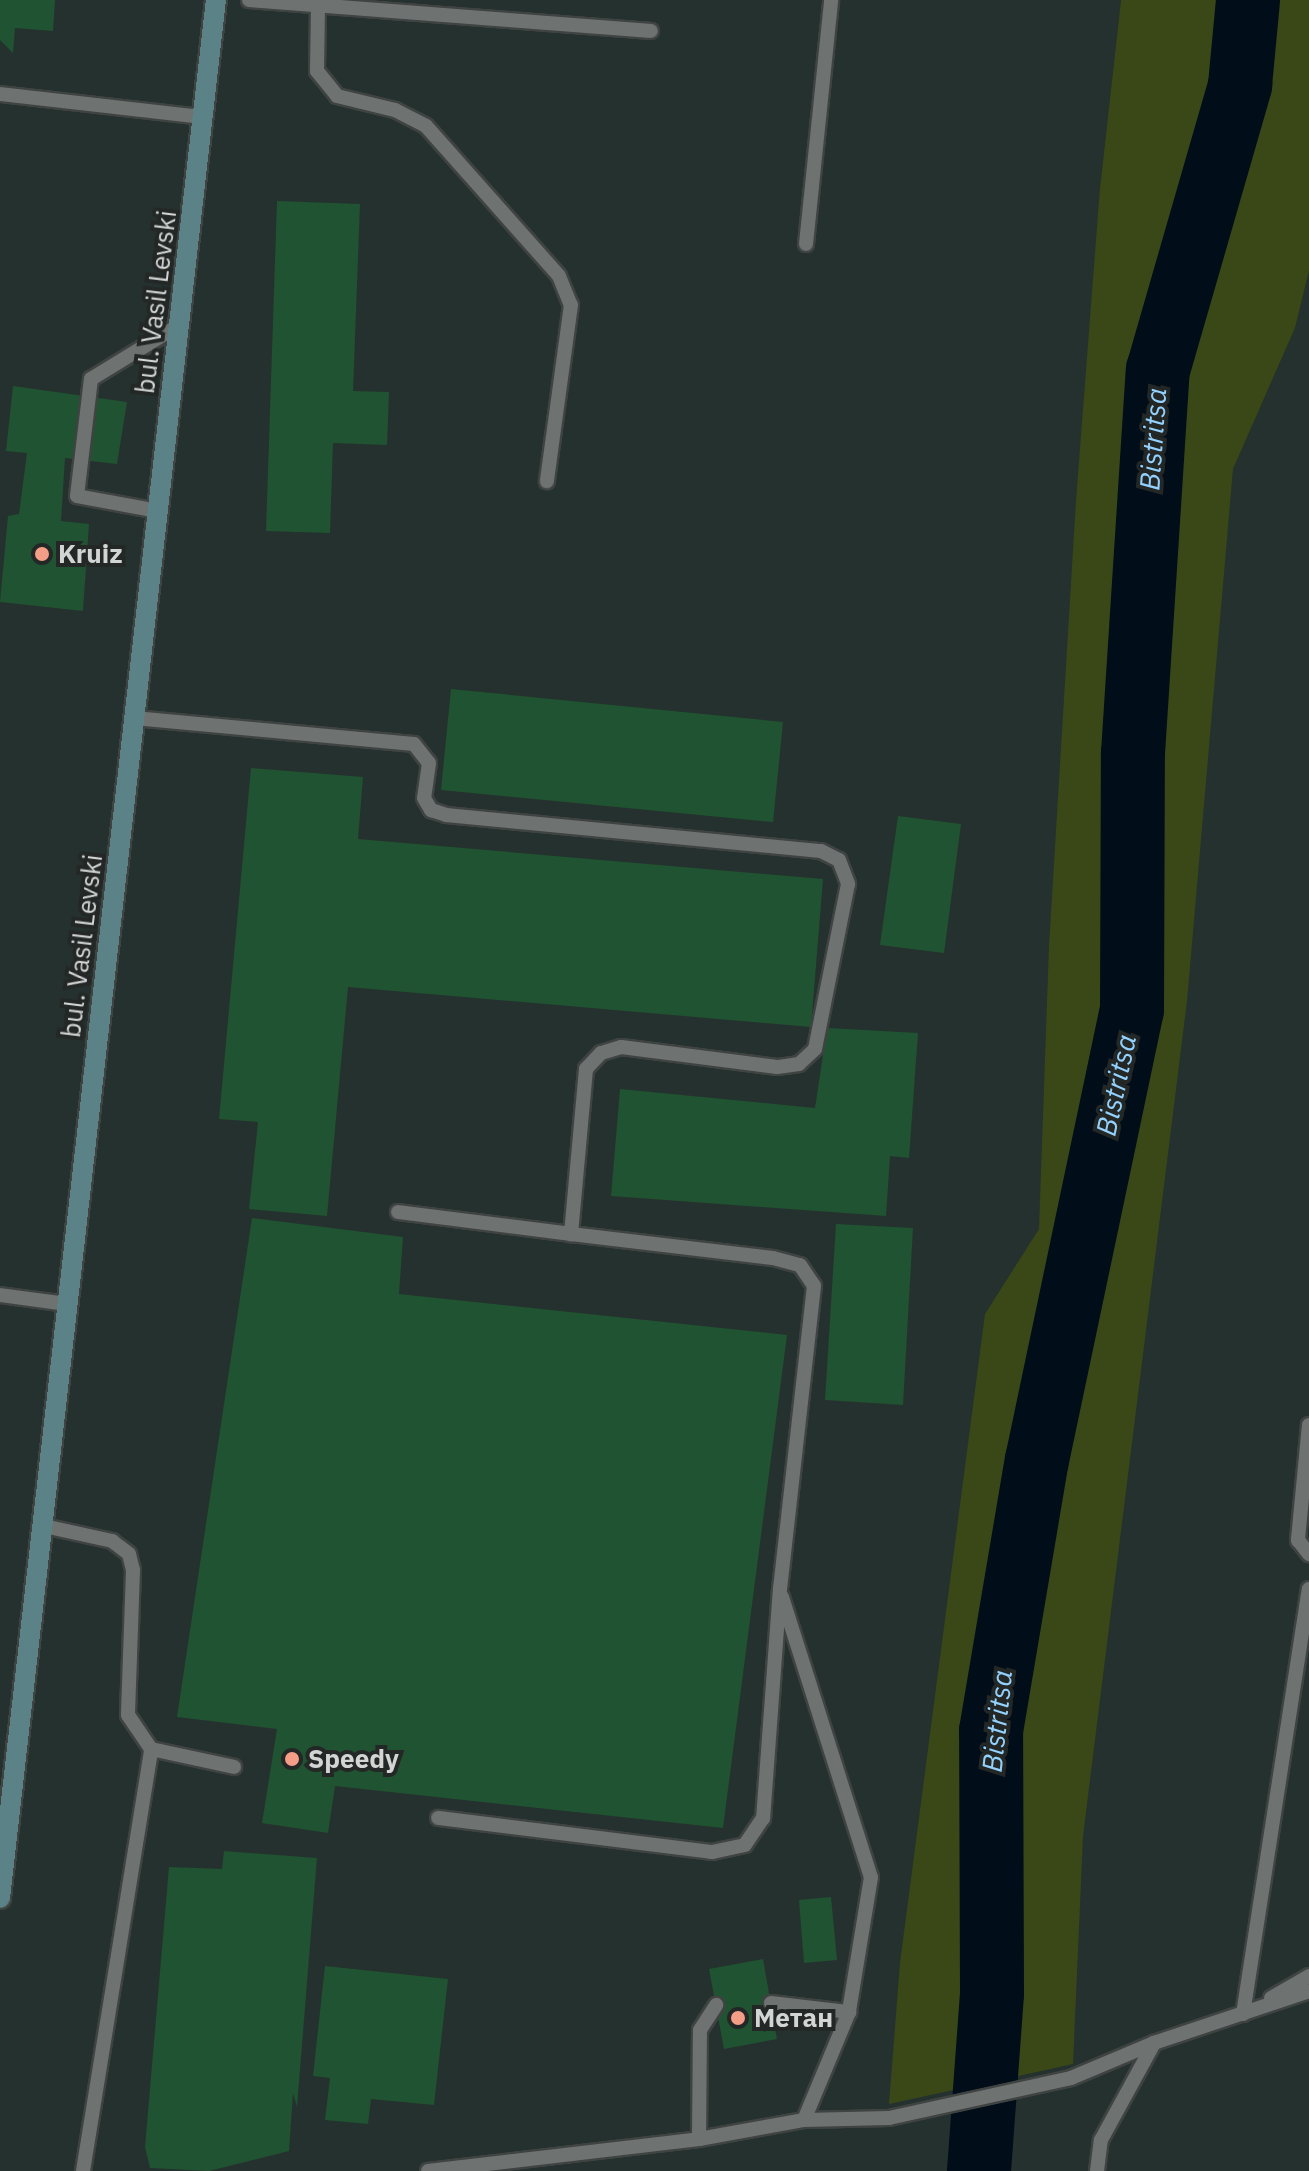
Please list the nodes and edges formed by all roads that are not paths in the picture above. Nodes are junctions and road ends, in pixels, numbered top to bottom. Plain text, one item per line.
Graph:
1 (216, 0) edge
2 (249, 0) edge
3 (831, 0) edge
4 (318, 7) junction
5 (651, 31) dead end
6 (0, 94) edge
7 (203, 117) junction
8 (806, 244) dead end
9 (179, 325) junction
10 (547, 481) dead end
11 (158, 511) junction
12 (134, 718) junction
13 (398, 1212) dead end
14 (571, 1234) junction
15 (0, 1295) edge
16 (67, 1304) junction
17 (1309, 1425) edge
18 (44, 1526) junction
19 (1309, 1554) edge
20 (780, 1588) junction
21 (1309, 1589) edge
22 (151, 1749) junction
23 (234, 1767) dead end
24 (438, 1818) dead end
25 (0, 1898) edge
26 (1309, 1976) edge
27 (1309, 1991) edge
28 (771, 2003) dead end
29 (716, 2005) dead end
30 (849, 2012) junction
31 (1243, 2014) junction
32 (1154, 2043) junction
33 (804, 2120) junction
34 (699, 2139) junction
35 (83, 2171) edge
36 (428, 2171) edge
37 (1097, 2171) edge

1 - 7 street, bul. Vasil Levski
2 - 4 lane
3 - 8 lane
4 - 5 lane
4 - 10 lane
6 - 7 lane
7 - 9 street, bul. Vasil Levski
9 - 11 street, bul. Vasil Levski
9 - 11 lane
11 - 12 street, bul. Vasil Levski
12 - 14 lane
12 - 16 street, bul. Vasil Levski
13 - 14 lane
14 - 20 lane
15 - 16 lane
16 - 18 street, bul. Vasil Levski
17 - 19 lane
18 - 22 lane
18 - 25 street, bul. Vasil Levski
20 - 24 lane
20 - 30 lane
21 - 31 lane
22 - 23 lane
22 - 35 lane
26 - 31 lane
27 - 31 lane
28 - 30 lane
29 - 34 lane
30 - 33 lane
31 - 32 lane
32 - 33 lane
32 - 37 lane
33 - 34 lane
34 - 36 lane

